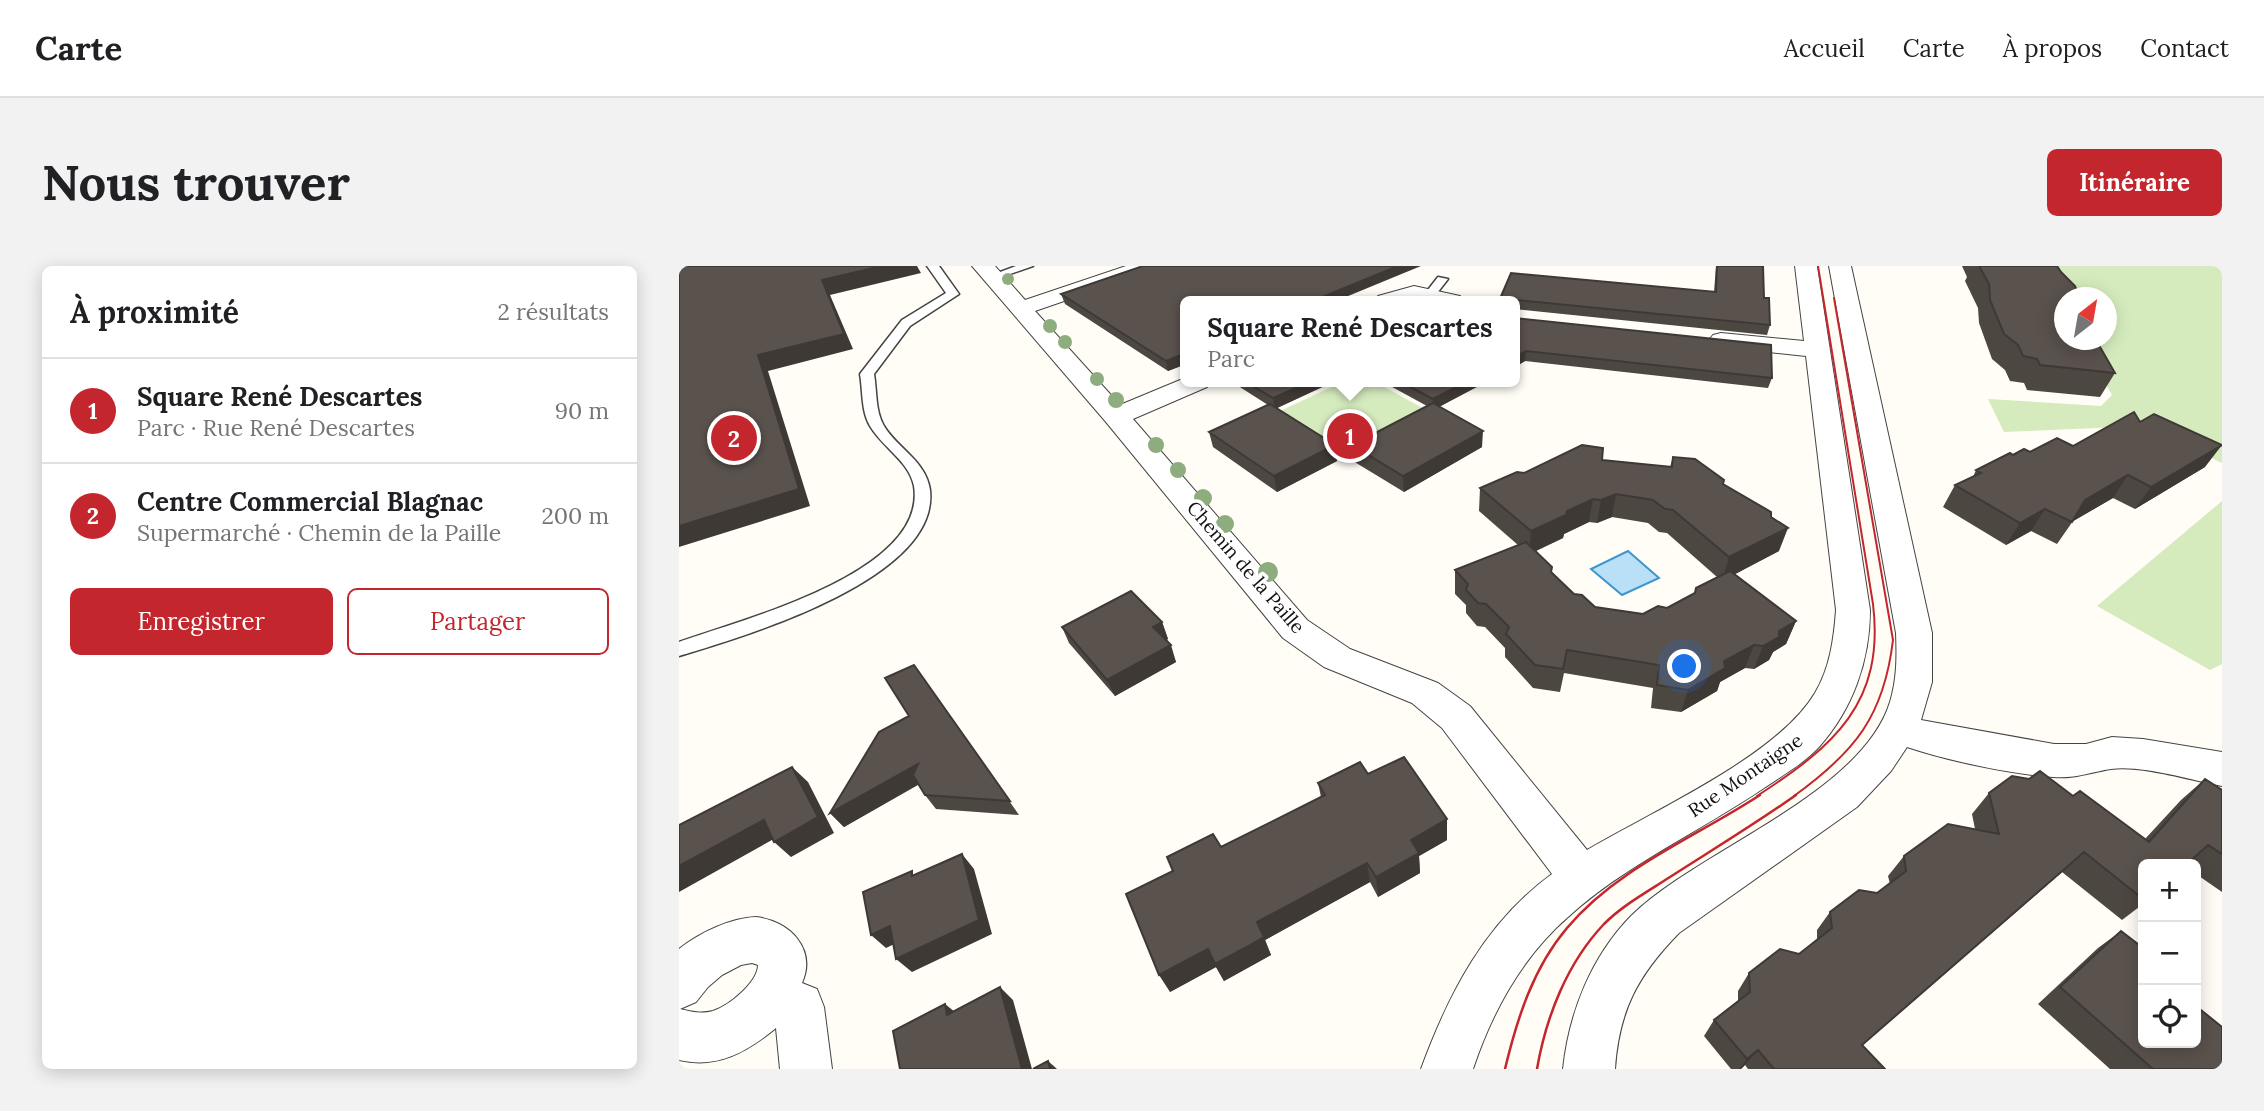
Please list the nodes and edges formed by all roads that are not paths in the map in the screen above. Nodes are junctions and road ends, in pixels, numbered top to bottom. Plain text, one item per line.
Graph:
1 (933, 266) edge
2 (1027, 266) edge
3 (1147, 266) edge
4 (1806, 266) edge
5 (1840, 266) edge
6 (988, 271) edge
7 (1400, 296) edge
8 (1446, 296) edge
9 (1022, 308) junction
10 (1703, 338) edge
11 (1818, 350) junction
12 (1186, 387) edge
13 (1116, 416) junction
14 (679, 649) edge
15 (1899, 729) junction
16 (2222, 769) edge
17 (1582, 878) junction
18 (679, 985) edge
19 (771, 998) junction
20 (679, 1034) edge
21 (806, 1069) edge
22 (1447, 1069) edge
23 (1589, 1069) edge

1 - 14 lane
2 - 6 lane
3 - 9 street
4 - 11 street, Rue Montaigne
5 - 15 street
6 - 9 street, Chemin de la Paille
7 - 8 street
9 - 13 street, Chemin de la Paille
10 - 11 street
11 - 17 street, Rue Montaigne
12 - 13 street
13 - 17 street, Chemin de la Paille
15 - 16 street
15 - 23 street
17 - 22 street, Rue Montaigne
18 - 19 street
19 - 20 street
19 - 21 street

